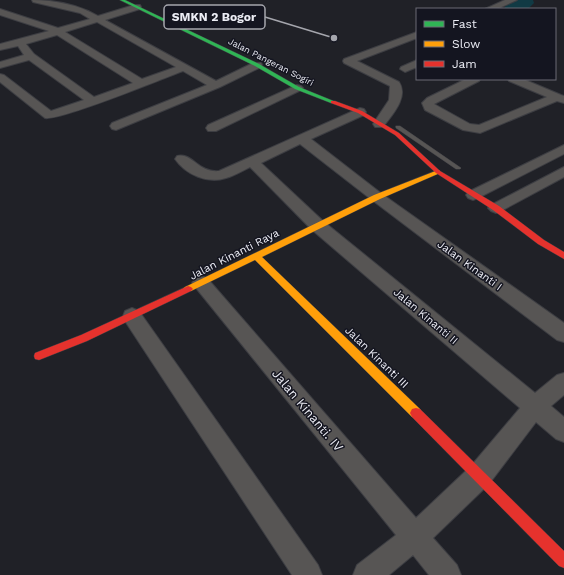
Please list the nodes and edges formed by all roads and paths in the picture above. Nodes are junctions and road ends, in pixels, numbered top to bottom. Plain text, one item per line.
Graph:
1 (36, 0) edge
2 (122, 0) edge
3 (513, 0) edge
4 (137, 7) junction
5 (492, 8) edge
6 (0, 12) edge
7 (12, 16) junction
8 (98, 20) junction
9 (0, 21) edge
10 (57, 31) junction
11 (416, 35) edge
12 (20, 43) junction
13 (0, 47) edge
14 (30, 56) junction
15 (416, 64) edge
16 (0, 65) edge
17 (257, 65) junction
18 (185, 67) junction
19 (405, 69) dead end
20 (0, 77) edge
21 (473, 80) edge
22 (516, 80) edge
23 (141, 83) junction
24 (216, 85) junction
25 (297, 88) junction
26 (561, 98) edge
27 (93, 101) junction
28 (360, 112) junction
29 (379, 124) junction
30 (116, 126) dead end
31 (398, 126) dead end
32 (212, 128) dead end
33 (302, 139) junction
34 (422, 143) junction
35 (412, 148) junction
36 (564, 149) edge
37 (182, 159) dead end
38 (251, 162) junction
39 (458, 168) dead end
40 (564, 171) edge
41 (438, 172) junction
42 (473, 195) junction
43 (377, 197) junction
44 (496, 208) junction
45 (317, 225) junction
46 (256, 256) junction
47 (564, 256) edge
48 (201, 283) junction
49 (132, 316) junction
50 (564, 334) edge
51 (39, 356) dead end
52 (564, 382) edge
53 (535, 406) junction
54 (564, 431) edge
55 (480, 475) junction
56 (416, 536) junction
57 (564, 561) edge
58 (308, 575) edge
59 (367, 575) edge
60 (447, 575) edge

1 - 8 street
2 - 4 street, Jalan Pangeran Sogiri
3 - 5 street
4 - 8 street
4 - 17 street, Jalan Pangeran Sogiri
6 - 7 street
7 - 9 street
7 - 10 street
8 - 10 street
8 - 18 street
10 - 12 street
10 - 23 street
11 - 29 street
12 - 13 street
12 - 14 street
14 - 16 street
14 - 27 street
15 - 19 street
17 - 24 street
17 - 25 street, Jalan Pangeran Sogiri
18 - 23 street
18 - 24 street
20 - 27 street
21 - 26 street
22 - 26 street
23 - 27 street
24 - 30 street
25 - 28 street, Jalan Pangeran Sogiri
25 - 32 street
28 - 29 street, Jalan Pangeran Sogiri
28 - 33 street
29 - 35 street, Jalan Pangeran Sogiri
31 - 34 lane
33 - 38 street
33 - 43 street, Jalan Kinanti I
34 - 35 lane
34 - 39 lane
35 - 41 street, Jalan Pangeran Sogiri
36 - 42 street
37 - 38 street
38 - 45 street, Jalan Kinanti II
40 - 44 street
41 - 42 street, Jalan Pangeran Sogiri
41 - 43 street, Jalan Kinanti Raya
42 - 44 street, Jalan Pangeran Sogiri
43 - 45 street, Jalan Kinanti Raya
43 - 50 street, Jalan Kinanti I
44 - 47 street, Jalan Pangeran Sogiri
45 - 46 street, Jalan Kinanti Raya
45 - 53 street, Jalan Kinanti II
46 - 48 street, Jalan Kinanti Raya
46 - 55 street, Jalan Kinanti III
48 - 49 street, Jalan Kinanti Raya
48 - 56 street, Jalan Kinanti. IV
49 - 51 street, Jalan Kinanti Raya
49 - 58 street
52 - 53 street
53 - 54 street, Jalan Kinanti II
53 - 55 street
55 - 56 street
55 - 57 street, Jalan Kinanti III
56 - 59 street
56 - 60 street, Jalan Kinanti. IV

